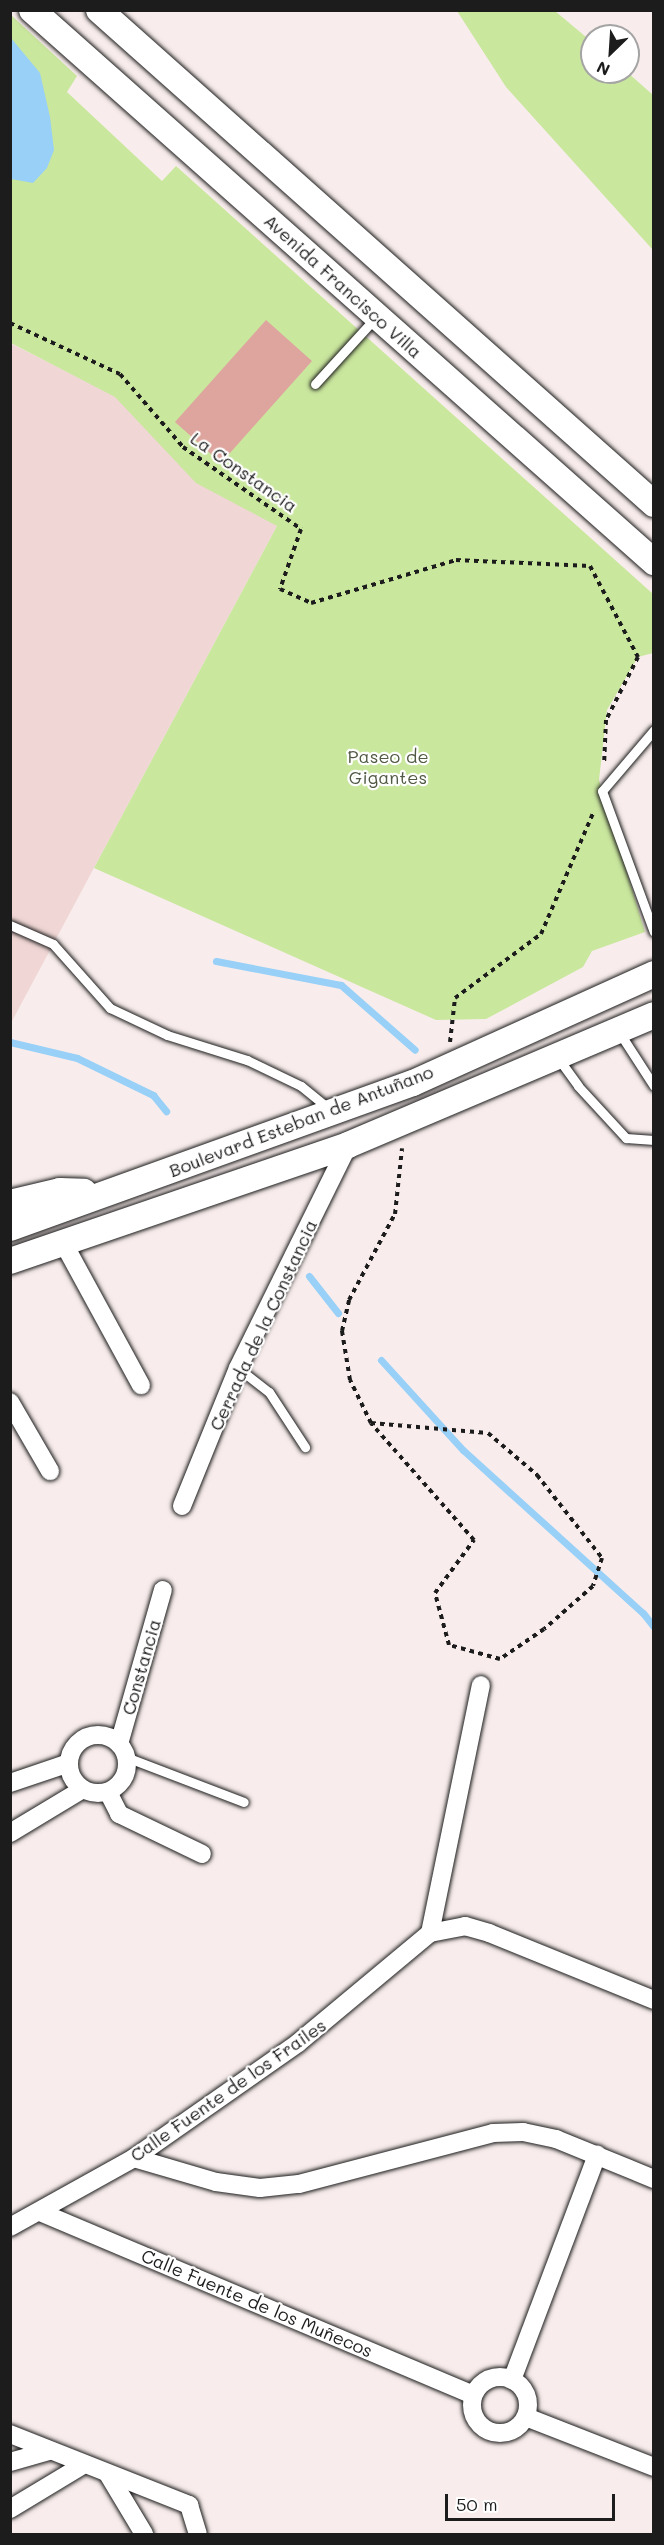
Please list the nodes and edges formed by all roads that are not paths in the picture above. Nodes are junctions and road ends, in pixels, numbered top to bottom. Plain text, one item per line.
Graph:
1 (32, 10) edge
2 (99, 10) edge
3 (376, 316) junction
4 (315, 384) dead end
5 (654, 504) edge
6 (654, 562) edge
7 (654, 730) edge
8 (10, 925) edge
9 (654, 932) edge
10 (654, 974) edge
11 (654, 1015) edge
12 (618, 1030) junction
13 (557, 1057) junction
14 (654, 1086) edge
15 (333, 1112) junction
16 (654, 1140) edge
17 (348, 1145) junction
18 (108, 1193) junction
19 (10, 1203) edge
20 (10, 1228) edge
21 (64, 1244) junction
22 (10, 1261) edge
23 (238, 1368) junction
24 (141, 1385) dead end
25 (10, 1402) edge
26 (305, 1447) dead end
27 (50, 1471) dead end
28 (182, 1506) dead end
29 (164, 1590) dead end
30 (481, 1685) dead end
31 (122, 1750) junction
32 (69, 1763) junction
33 (10, 1783) edge
34 (83, 1789) junction
35 (108, 1792) junction
36 (244, 1802) dead end
37 (10, 1833) edge
38 (202, 1854) dead end
39 (430, 1933) junction
40 (654, 2000) edge
41 (597, 2155) junction
42 (134, 2158) junction
43 (654, 2179) edge
44 (40, 2212) junction
45 (10, 2227) edge
46 (512, 2380) junction
47 (473, 2395) junction
48 (526, 2417) junction
49 (10, 2434) edge
50 (49, 2451) junction
51 (10, 2462) edge
52 (83, 2465) junction
53 (654, 2467) edge
54 (108, 2474) junction
55 (10, 2509) edge
56 (144, 2535) edge
57 (198, 2535) edge

1 - 3 main road, Avenida Francisco Villa
2 - 5 main road
3 - 4 lane
3 - 6 main road, Avenida Francisco Villa
7 - 9 lane
8 - 15 lane
10 - 15 main road, Boulevard Esteban de Antuñano
11 - 12 main road, Boulevard Esteban de Antuñano
12 - 13 main road, Boulevard Esteban de Antuñano
12 - 14 lane
13 - 16 lane
13 - 17 main road, Boulevard Esteban de Antuñano
15 - 18 main road, Boulevard Esteban de Antuñano
17 - 21 main road, Boulevard Esteban de Antuñano
17 - 23 street, Cerrada de la Constancia
18 - 19 main road
18 - 20 main road, Boulevard Esteban de Antuñano
21 - 22 main road, Boulevard Esteban de Antuñano
21 - 24 street
23 - 26 lane
23 - 28 street, Cerrada de la Constancia
25 - 27 street
29 - 31 street, Constancia
30 - 39 street
31 - 32 street
31 - 35 street
31 - 36 lane
32 - 33 street
32 - 34 street
34 - 35 street
34 - 37 street
35 - 38 street
39 - 40 street
39 - 42 street, Calle Fuente de los Frailes
41 - 42 street
41 - 43 street
41 - 46 street
42 - 44 street, Calle Fuente de los Frailes
44 - 45 street, Calle Fuente de los Frailes
44 - 47 street, Calle Fuente de los Muñecos
46 - 47 street
46 - 48 street
47 - 48 street
48 - 53 street
49 - 50 street
50 - 51 street
50 - 52 street
52 - 54 street
52 - 55 street
54 - 56 street
54 - 57 street

